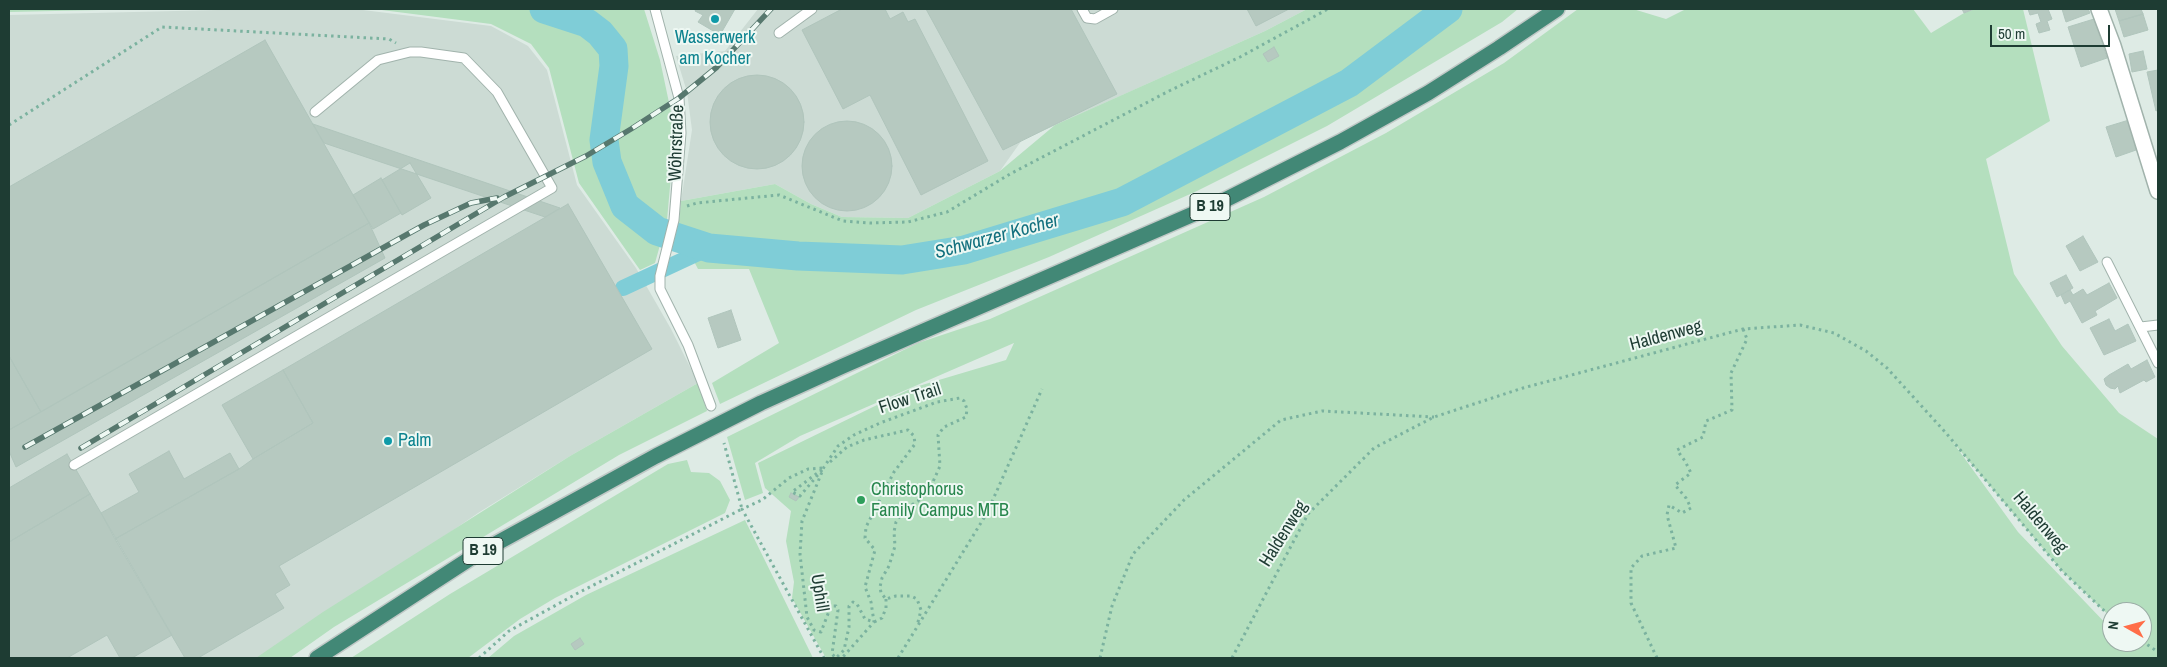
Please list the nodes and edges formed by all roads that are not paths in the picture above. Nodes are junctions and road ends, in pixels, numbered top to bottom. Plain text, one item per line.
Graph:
1 (655, 9) edge
2 (812, 9) edge
3 (1082, 9) edge
4 (1113, 9) edge
5 (1557, 9) edge
6 (2098, 9) edge
7 (779, 33) dead end
8 (315, 112) dead end
9 (2158, 191) edge
10 (2107, 262) dead end
11 (2158, 325) edge
12 (2141, 327) junction
13 (2158, 363) edge
14 (711, 406) dead end
15 (74, 465) dead end
16 (317, 658) edge

1 - 14 lane, Wöhrstraße
2 - 7 lane
3 - 4 lane
5 - 16 highway, B 19
6 - 9 street
8 - 15 lane
10 - 12 lane
11 - 12 lane
12 - 13 lane

